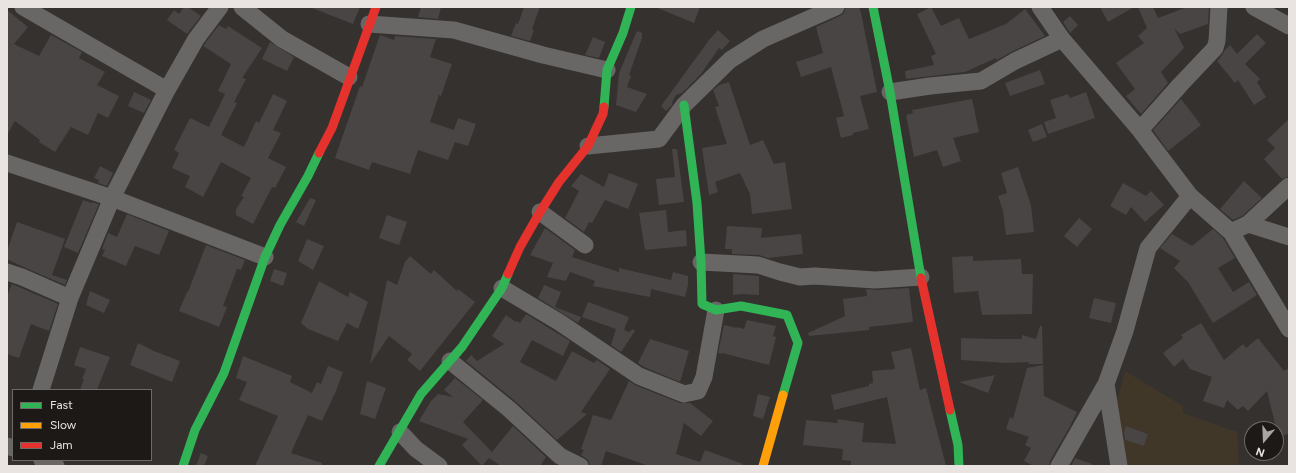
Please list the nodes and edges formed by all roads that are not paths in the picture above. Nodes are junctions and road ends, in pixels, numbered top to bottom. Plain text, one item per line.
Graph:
1 (23, 7) edge
2 (220, 7) edge
3 (242, 7) edge
4 (376, 7) edge
5 (631, 7) edge
6 (836, 7) edge
7 (873, 7) edge
8 (1040, 7) edge
9 (1219, 7) edge
10 (1254, 7) edge
11 (369, 24) junction
12 (1289, 26) edge
13 (1062, 39) junction
14 (607, 70) junction
15 (349, 77) junction
16 (167, 90) junction
17 (890, 92) junction
18 (684, 105) junction
19 (1140, 130) junction
20 (588, 146) junction
21 (7, 163) edge
22 (1289, 186) edge
23 (1190, 196) junction
24 (112, 198) junction
25 (540, 212) junction
26 (1248, 224) junction
27 (1231, 232) junction
28 (1289, 237) edge
29 (585, 245) dead end
30 (265, 257) junction
31 (701, 262) junction
32 (7, 272) edge
33 (921, 277) junction
34 (502, 288) junction
35 (70, 298) junction
36 (716, 310) junction
37 (1289, 329) edge
38 (450, 361) junction
39 (1106, 384) junction
40 (41, 389) edge
41 (400, 432) junction
42 (44, 461) edge
43 (56, 466) edge
44 (183, 466) edge
45 (379, 466) edge
46 (439, 466) edge
47 (580, 466) edge
48 (764, 466) edge
49 (959, 466) edge
50 (1059, 466) edge
51 (1119, 466) edge

1 - 16 street
2 - 16 street
3 - 15 street
4 - 11 street
5 - 14 street
6 - 18 street
7 - 17 street
8 - 13 street
9 - 19 street
10 - 12 street
11 - 14 street
11 - 15 street
13 - 17 street
13 - 19 street
14 - 20 street
15 - 30 street
16 - 24 street
17 - 33 street
18 - 20 street
18 - 31 street
19 - 23 street
20 - 25 street
21 - 24 street
22 - 26 street
23 - 27 street
23 - 39 street
24 - 30 street
24 - 35 street
25 - 29 street
25 - 34 street
26 - 27 street
26 - 28 street
27 - 37 street
30 - 44 street
31 - 33 street
31 - 36 street
32 - 35 street
33 - 49 street
34 - 36 street
34 - 38 street
35 - 40 street
36 - 48 street
38 - 41 street
38 - 47 street
39 - 50 street
39 - 51 street
41 - 45 street
41 - 46 street
42 - 43 street

